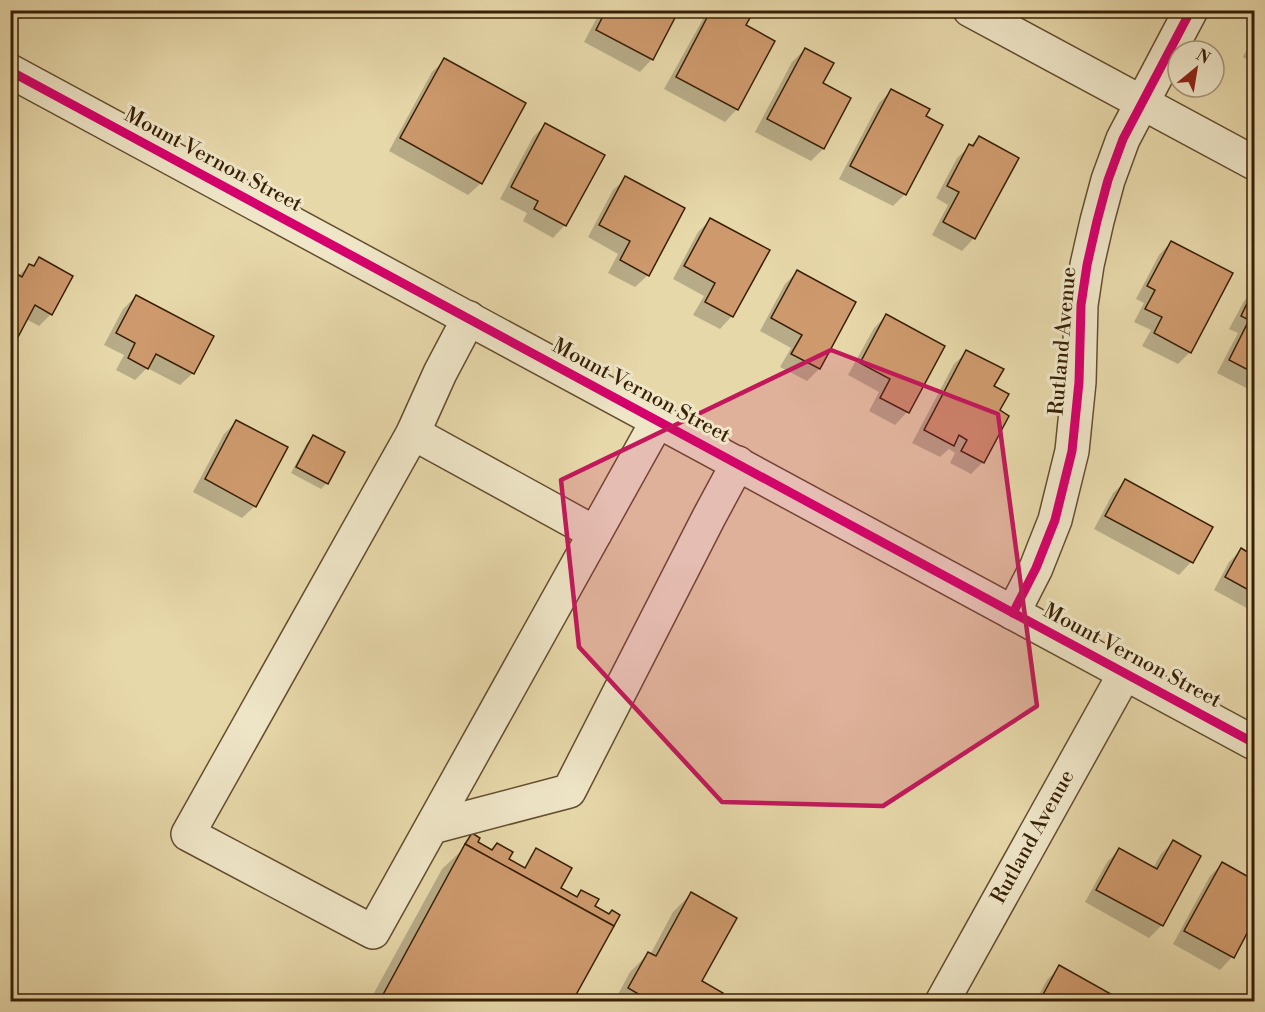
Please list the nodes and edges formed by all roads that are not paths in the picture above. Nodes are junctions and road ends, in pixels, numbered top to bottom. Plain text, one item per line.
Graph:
1 (970, 10) edge
2 (1191, 10) edge
3 (10, 71) edge
4 (1141, 103) junction
5 (1254, 163) edge
6 (469, 318) junction
7 (658, 420) junction
8 (413, 433) junction
9 (738, 463) junction
10 (596, 532) junction
11 (1013, 613) junction
12 (1125, 673) junction
13 (1254, 742) edge
14 (432, 827) junction
15 (942, 1002) edge

1 - 4 street
2 - 4 street, Rutland Avenue
3 - 6 street, Mount Vernon Street
4 - 5 street
4 - 11 street, Rutland Avenue
6 - 7 street, Mount Vernon Street
6 - 8 street
7 - 9 street, Mount Vernon Street
7 - 10 street
8 - 10 street
8 - 14 street
9 - 11 street, Mount Vernon Street
9 - 14 street
10 - 14 street
11 - 12 street, Mount Vernon Street
12 - 13 street, Mount Vernon Street
12 - 15 street, Rutland Avenue

